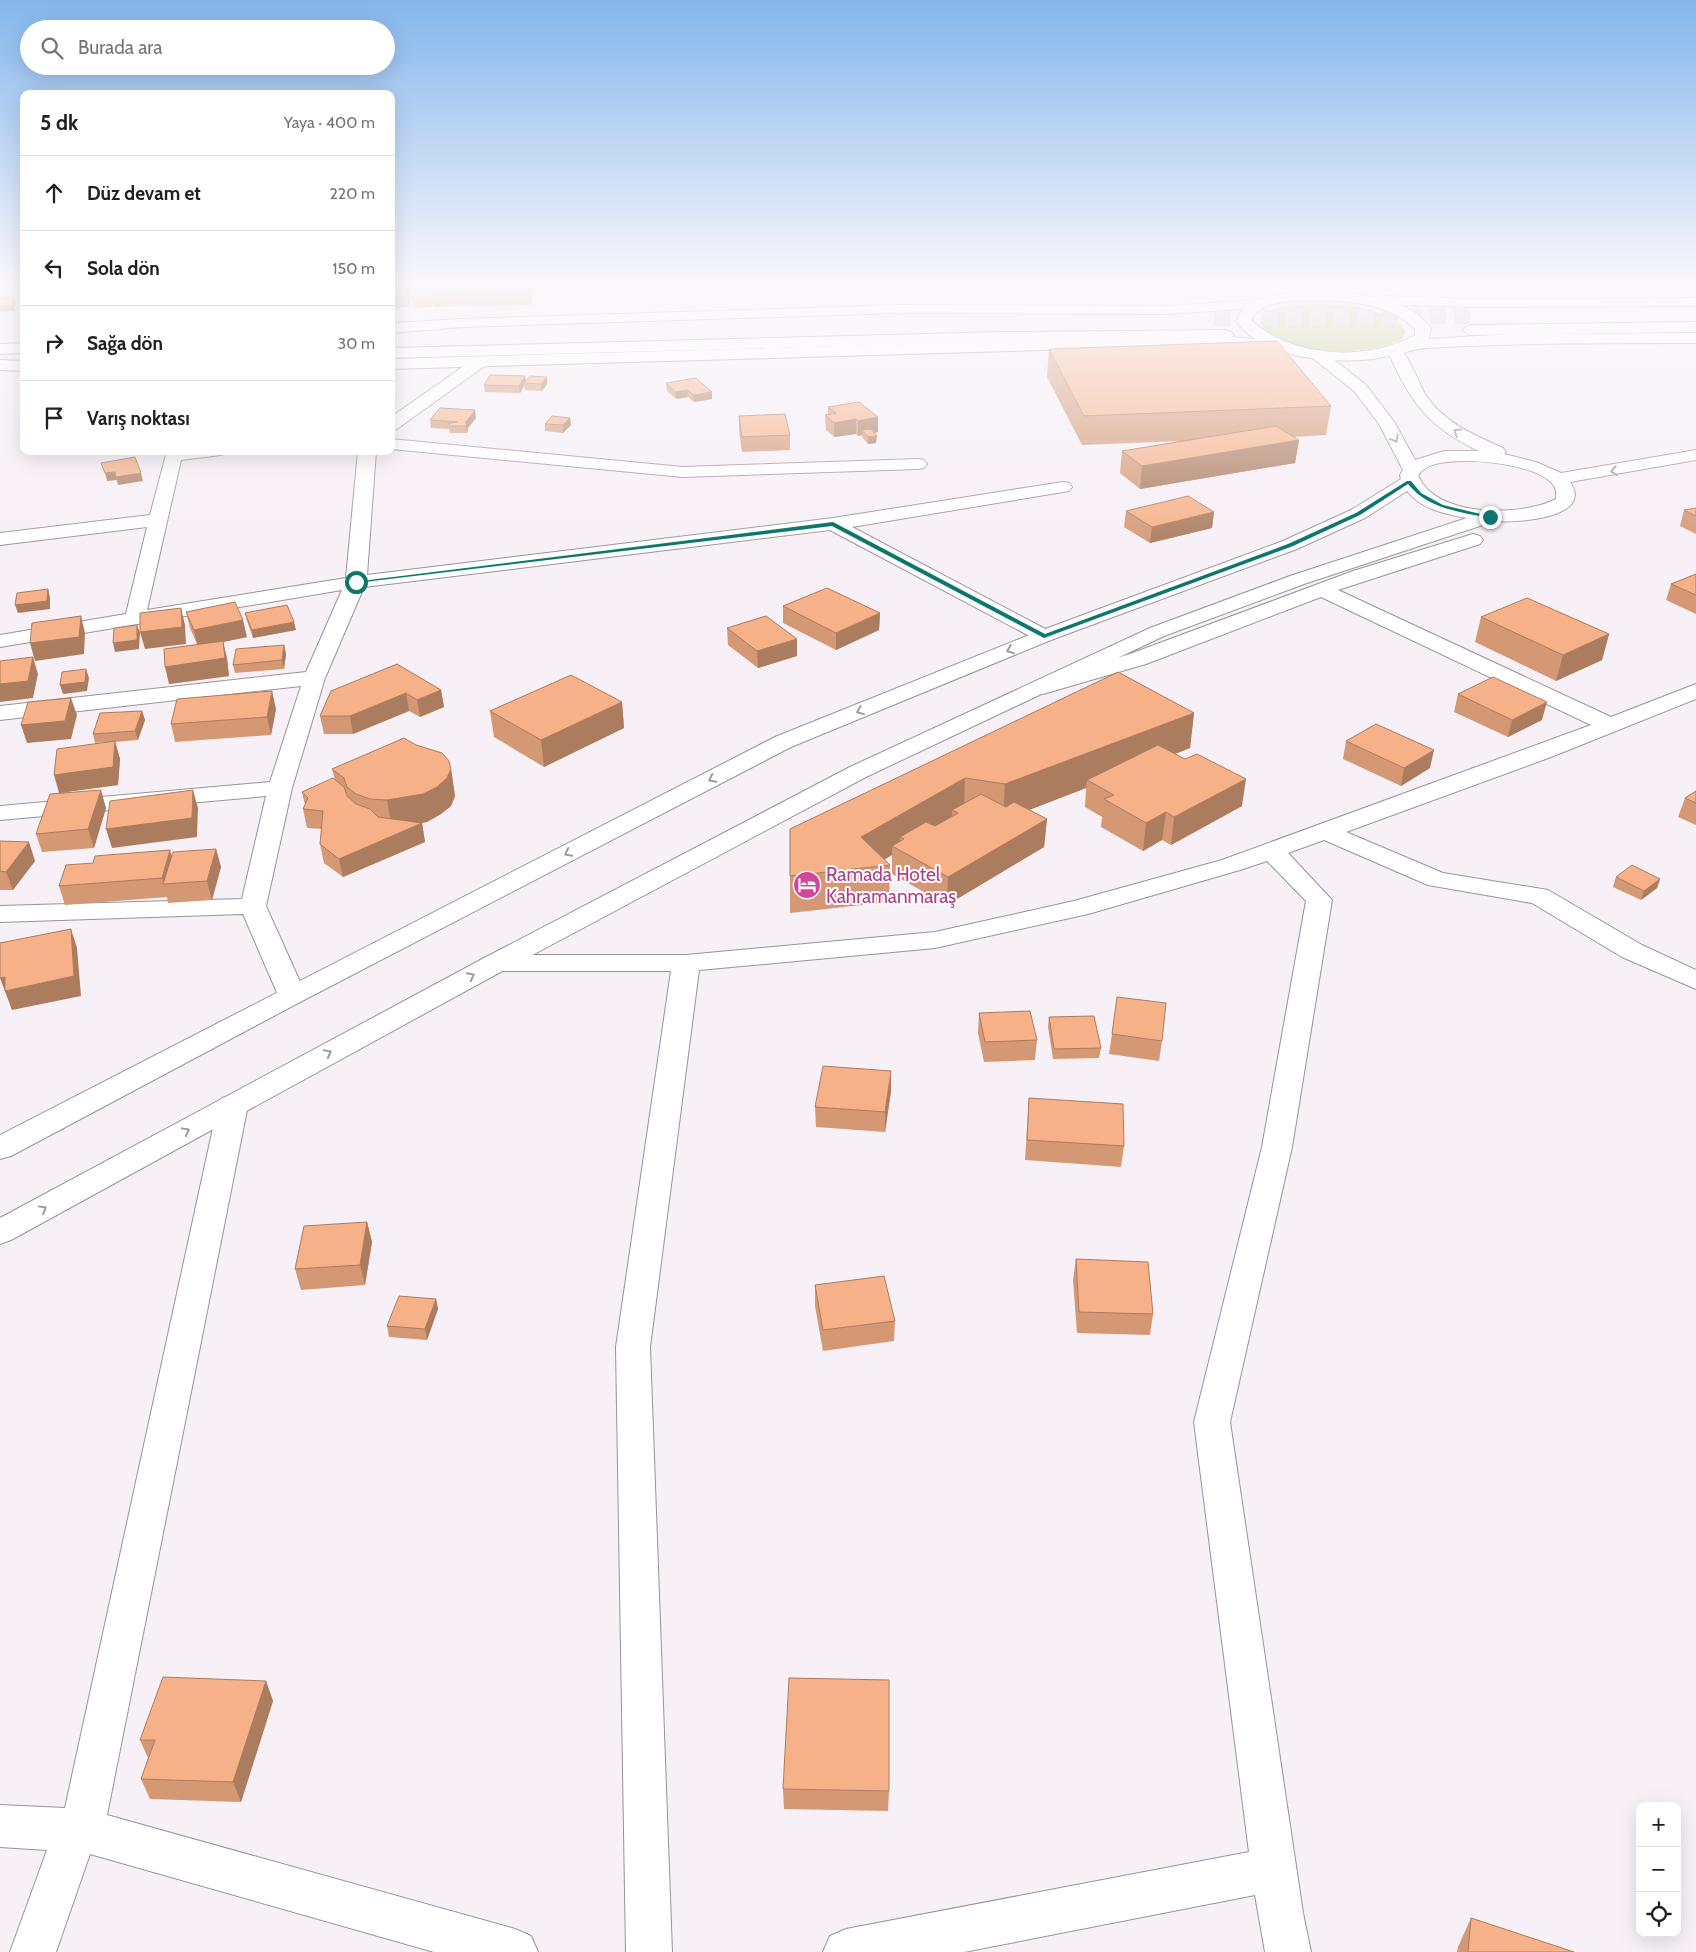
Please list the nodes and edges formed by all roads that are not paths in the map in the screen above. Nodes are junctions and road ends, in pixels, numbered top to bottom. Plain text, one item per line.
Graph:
1 (463, 374) edge
2 (1343, 374) edge
3 (1407, 374) edge
4 (395, 422) edge
5 (395, 444) edge
6 (173, 455) edge
7 (367, 455) edge
8 (1696, 455) edge
9 (1516, 461) junction
10 (918, 464) dead end
11 (1696, 465) edge
12 (1411, 476) junction
13 (1557, 479) junction
14 (1063, 487) dead end
15 (1567, 496) junction
16 (1490, 517) junction
17 (158, 520) junction
18 (833, 524) junction
19 (0, 538) edge
20 (1473, 540) dead end
21 (356, 582) junction
22 (1322, 590) junction
23 (135, 618) junction
24 (1044, 636) junction
25 (0, 641) edge
26 (314, 678) junction
27 (1034, 689) junction
28 (1696, 691) edge
29 (0, 713) edge
30 (1610, 726) junction
31 (280, 788) junction
32 (0, 814) edge
33 (1324, 832) junction
34 (1271, 850) junction
35 (253, 906) junction
36 (0, 914) edge
37 (496, 963) junction
38 (686, 963) junction
39 (1696, 980) edge
40 (292, 995) junction
41 (233, 1105) junction
42 (0, 1148) edge
43 (0, 1232) edge
44 (0, 1826) edge
45 (80, 1830) junction
46 (1275, 1869) junction
47 (33, 1952) edge
48 (515, 1952) edge
49 (649, 1952) edge
50 (846, 1952) edge
51 (1288, 1952) edge

1 - 4 main road
2 -> 12 main road
9 -> 3 main road
5 - 10 main road
6 - 17 main road
7 - 21 main road
8 -> 13 main road
9 - 12 main road
9 - 13 main road
11 - 15 main road
12 - 16 main road
12 - 24 main road
13 - 15 main road
14 - 18 main road
15 - 16 main road
16 - 27 main road
17 - 19 main road
17 - 23 main road
18 - 21 main road
18 - 24 main road
20 - 22 main road
21 - 23 main road
21 - 26 main road
22 - 27 main road
22 - 30 main road
23 - 25 main road
24 -> 40 main road
26 - 29 main road
26 - 31 main road
27 - 37 main road
28 - 30 main road
30 - 33 main road
31 - 32 main road
31 - 35 main road
33 - 34 main road
33 - 39 main road
34 - 38 main road
34 - 46 main road
35 - 36 main road
35 - 40 main road
37 - 38 main road
41 -> 37 main road
38 - 49 main road
40 - 42 main road
43 -> 41 main road
41 - 45 main road
44 - 45 main road
45 - 47 main road
45 - 48 main road
46 - 50 main road
46 - 51 main road

